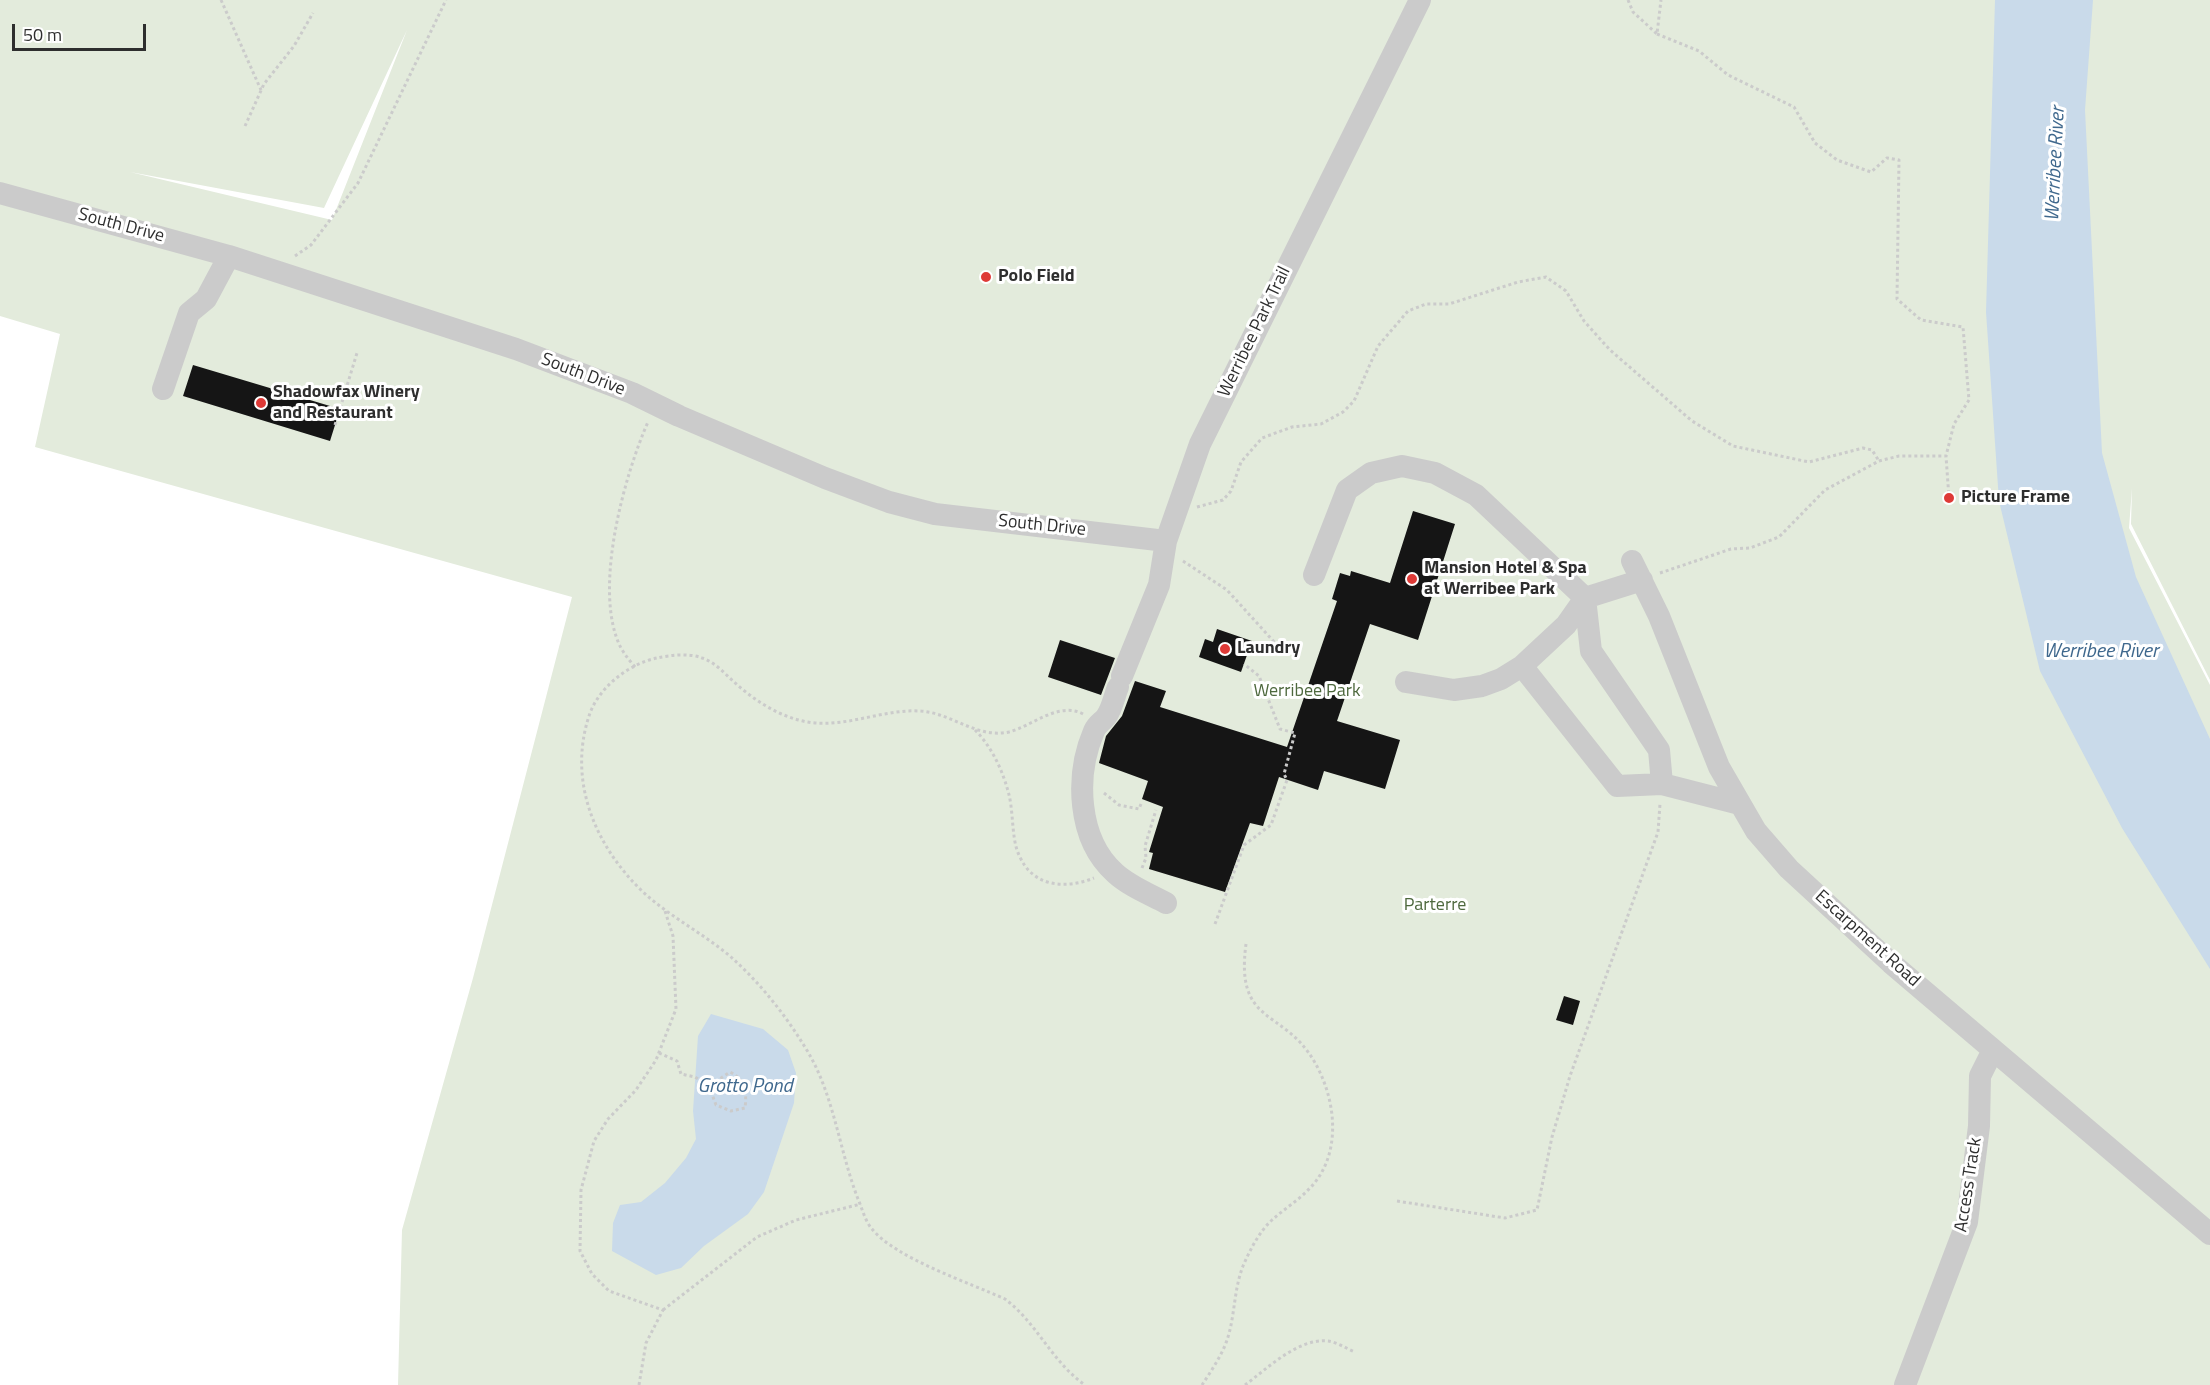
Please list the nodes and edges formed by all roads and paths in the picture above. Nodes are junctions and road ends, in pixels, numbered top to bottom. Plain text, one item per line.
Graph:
1 (221, 0) edge
2 (446, 0) edge
3 (1420, 0) edge
4 (1628, 0) edge
5 (1661, 0) edge
6 (313, 13) dead end
7 (1657, 34) junction
8 (261, 90) junction
9 (245, 126) dead end
10 (0, 193) edge
11 (230, 256) junction
12 (274, 271) junction
13 (357, 353) dead end
14 (162, 389) dead end
15 (655, 405) junction
16 (335, 424) dead end
17 (1946, 456) junction
18 (1880, 460) junction
19 (1949, 498) dead end
20 (1178, 508) junction
21 (1165, 547) junction
22 (1637, 571) junction
23 (1314, 576) dead end
24 (1585, 598) junction
25 (1296, 652) dead end
26 (1244, 664) dead end
27 (1522, 666) junction
28 (634, 667) junction
29 (1406, 682) dead end
30 (1095, 728) junction
31 (974, 729) junction
32 (1662, 784) junction
33 (1104, 793) dead end
34 (1141, 804) dead end
35 (1740, 804) junction
36 (1156, 810) dead end
37 (1100, 876) dead end
38 (1136, 887) junction
39 (1166, 903) dead end
40 (664, 909) junction
41 (1215, 924) dead end
42 (1246, 944) dead end
43 (1993, 1050) junction
44 (659, 1053) junction
45 (709, 1086) junction
46 (1397, 1201) dead end
47 (861, 1204) junction
48 (2210, 1234) edge
49 (663, 1310) junction
50 (1355, 1352) dead end
51 (639, 1385) edge
52 (1085, 1385) edge
53 (1202, 1385) edge
54 (1245, 1385) edge
55 (1905, 1385) edge

1 - 8 path
2 - 12 path
3 - 20 street, Werribee Park Trail
4 - 7 path
5 - 7 path
6 - 8 path
7 - 17 path
8 - 9 path
10 - 11 street, South Drive
11 - 12 street, South Drive
11 - 14 street
12 - 15 street, South Drive
13 - 16 path
15 - 21 street, South Drive
15 - 28 path
17 - 18 path
17 - 19 path
18 - 20 path
18 - 22 path
20 - 21 street, Werribee Park Trail
21 - 25 path
21 - 30 street, Werribee Park Trail
22 - 24 street
22 - 35 street, Escarpment Road
23 - 24 street
24 - 27 street
24 - 32 street
26 - 41 path
27 - 29 street
27 - 32 street
28 - 31 path
28 - 40 path
30 - 31 path
30 - 38 street, Werribee Park Trail
31 - 37 path
32 - 35 street
32 - 46 path
33 - 34 path
35 - 43 street, Escarpment Road
36 - 38 path
38 - 39 street, Werribee Park Trail
40 - 44 path
40 - 47 path
42 - 53 path
43 - 48 street, Escarpment Road
43 - 55 street, Access Track
44 - 45 path
44 - 49 path
45 - 45 path
47 - 49 path
47 - 52 path
49 - 51 path
50 - 54 path

